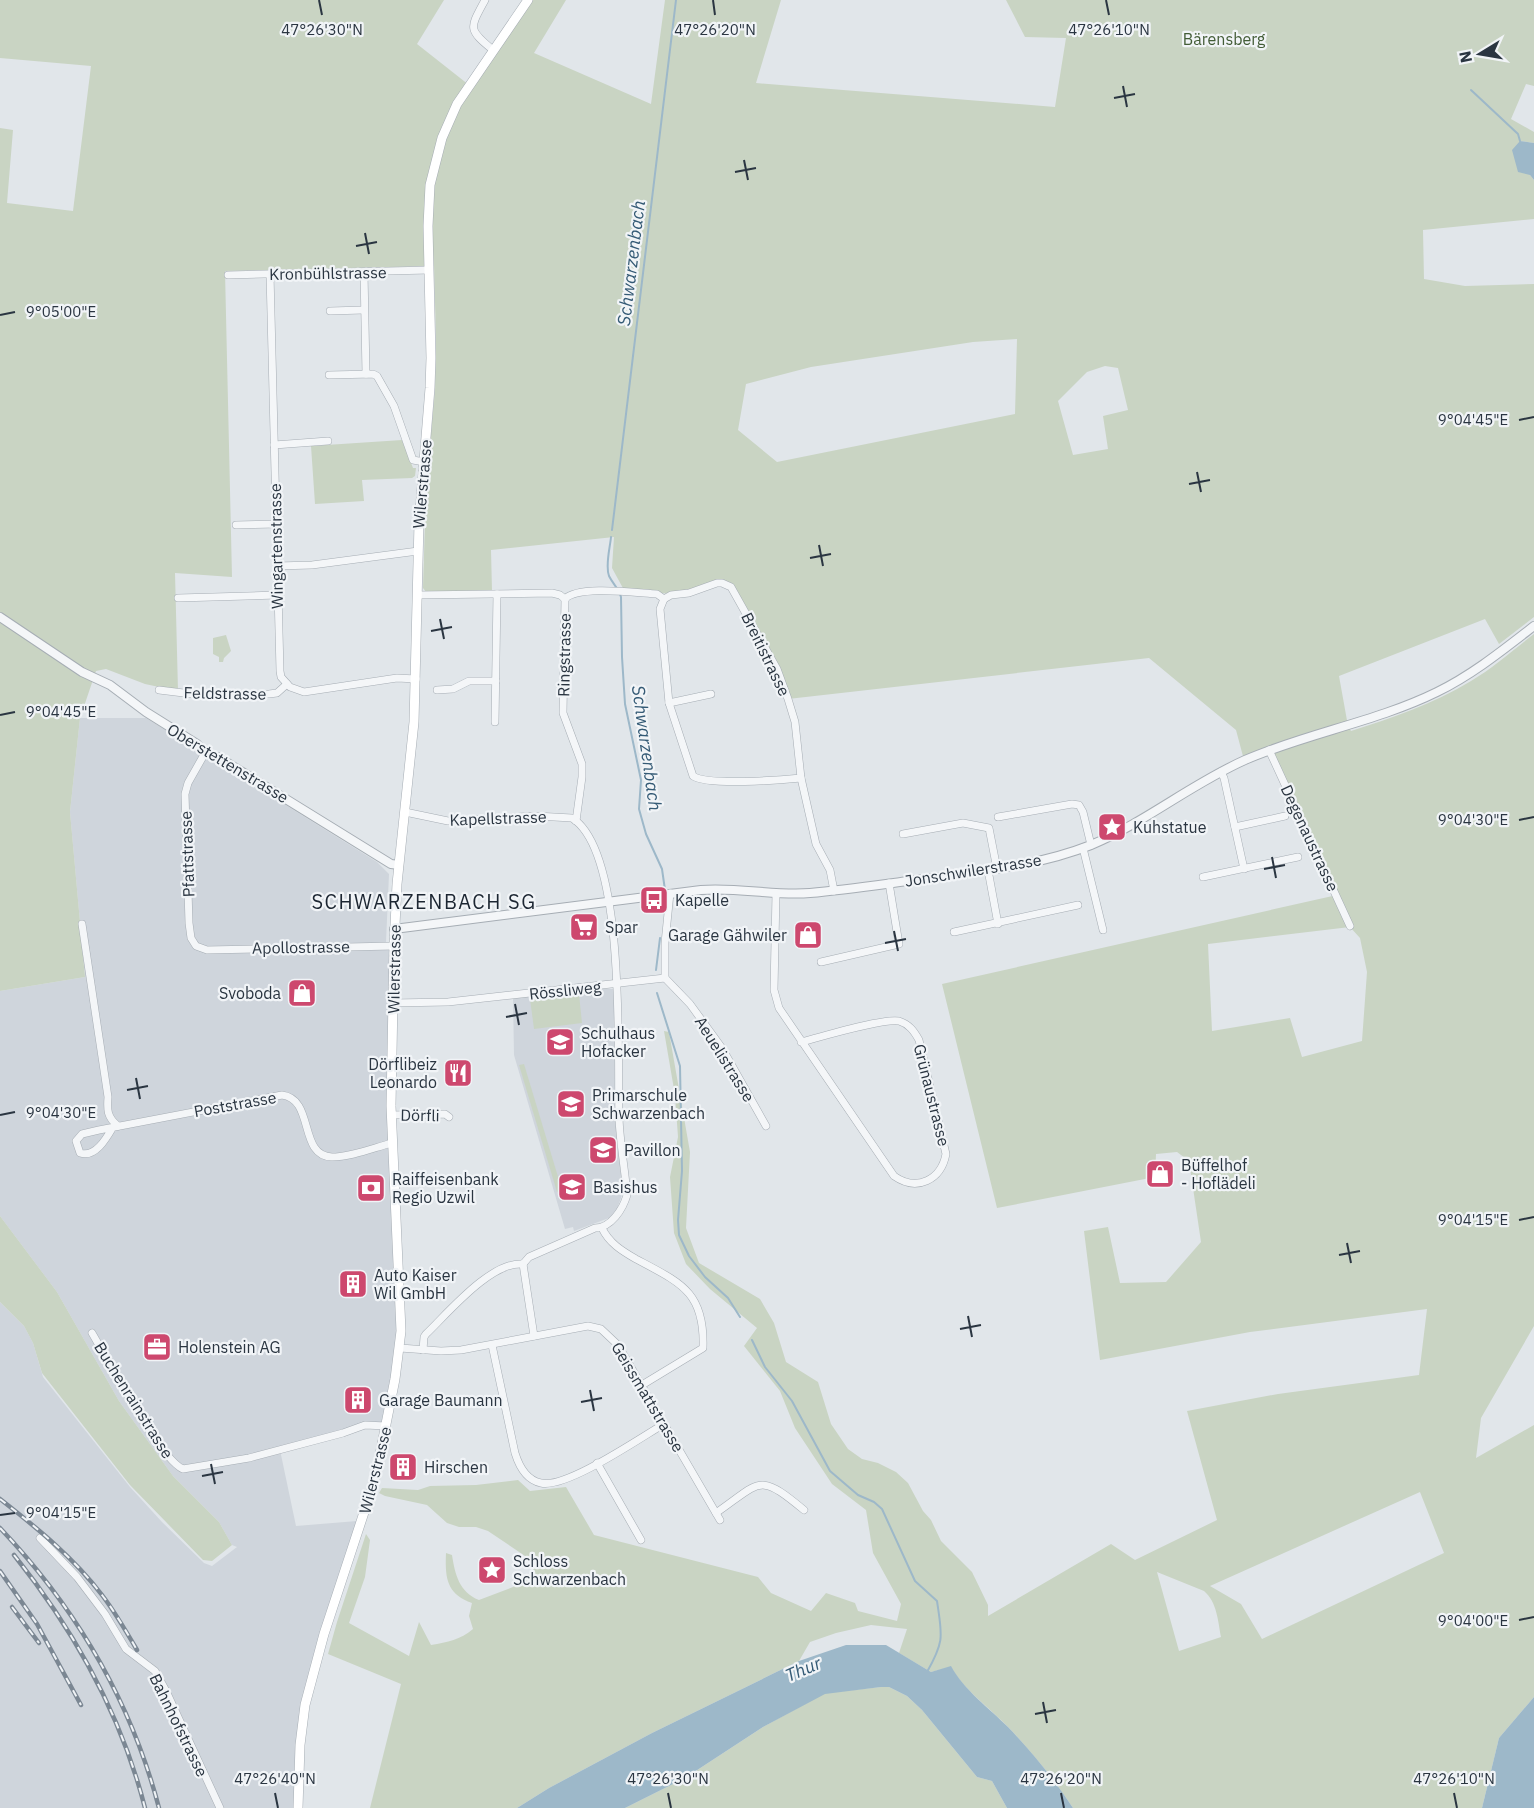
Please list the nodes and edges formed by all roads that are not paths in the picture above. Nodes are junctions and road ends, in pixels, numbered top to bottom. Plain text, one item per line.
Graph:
1 (486, 0) edge
2 (528, 0) edge
3 (493, 50) junction
4 (429, 270) junction
5 (364, 272) junction
6 (270, 274) junction
7 (228, 275) dead end
8 (363, 310) junction
9 (330, 311) dead end
10 (366, 374) junction
11 (329, 375) dead end
12 (328, 441) dead end
13 (274, 445) junction
14 (424, 462) junction
15 (276, 524) junction
16 (236, 525) dead end
17 (418, 551) junction
18 (277, 566) junction
19 (497, 594) junction
20 (417, 595) junction
21 (277, 596) junction
22 (178, 598) dead end
23 (565, 599) junction
24 (664, 599) junction
25 (0, 617) edge
26 (1534, 626) edge
27 (416, 679) junction
28 (496, 681) junction
29 (287, 684) junction
30 (159, 690) dead end
31 (437, 690) dead end
32 (711, 694) dead end
33 (669, 703) junction
34 (495, 722) dead end
35 (1269, 750) junction
36 (205, 753) junction
37 (1221, 772) junction
38 (801, 778) junction
39 (405, 812) junction
40 (1285, 816) dead end
41 (998, 817) dead end
42 (576, 821) junction
43 (1235, 827) junction
44 (903, 834) dead end
45 (1087, 846) junction
46 (1298, 857) dead end
47 (399, 865) junction
48 (1244, 869) junction
49 (992, 870) junction
50 (1203, 877) dead end
51 (889, 884) junction
52 (834, 891) junction
53 (670, 893) junction
54 (776, 893) junction
55 (608, 901) junction
56 (1078, 904) dead end
57 (82, 924) dead end
58 (998, 924) junction
59 (1350, 926) dead end
60 (394, 929) junction
61 (1103, 930) dead end
62 (954, 933) dead end
63 (394, 946) junction
64 (207, 950) joint
65 (821, 962) dead end
66 (665, 978) junction
67 (617, 984) junction
68 (393, 1003) junction
69 (801, 1041) junction
70 (392, 1115) junction
71 (449, 1116) dead end
72 (766, 1126) dead end
73 (115, 1127) junction
74 (392, 1143) junction
75 (602, 1228) junction
76 (523, 1264) junction
77 (92, 1334) dead end
78 (534, 1336) junction
79 (492, 1345) junction
80 (400, 1348) junction
81 (423, 1350) junction
82 (642, 1385) junction
83 (664, 1424) junction
84 (386, 1426) junction
85 (597, 1463) junction
86 (804, 1510) dead end
87 (40, 1538) dead end
88 (641, 1540) dead end
89 (220, 1808) edge
90 (298, 1808) edge

1 - 3 street
2 - 3 main road, Wilerstrasse
3 - 4 main road, Wilerstrasse
4 - 5 street, Kronbühlstrasse
4 - 14 main road, Wilerstrasse
5 - 6 street, Kronbühlstrasse
5 - 8 street
6 - 7 street, Kronbühlstrasse
6 - 13 street, Wingartenstrasse
8 - 9 street
8 - 10 street
10 - 11 street
10 - 14 street
12 - 13 street
13 - 15 street, Wingartenstrasse
14 - 17 main road, Wilerstrasse
15 - 16 street
15 - 18 street, Wingartenstrasse
17 - 18 street
17 - 20 main road, Wilerstrasse
18 - 21 street, Wingartenstrasse
19 - 20 street, Ringstrasse
19 - 23 street, Ringstrasse
19 - 28 street
20 - 27 main road, Wilerstrasse
21 - 22 street
21 - 29 street, Wingartenstrasse
23 - 24 street, Breitistrasse
23 - 42 street, Ringstrasse
24 - 33 street
24 - 38 street, Breitistrasse
25 - 36 street, Oberstettenstrasse
26 - 35 street, Jonschwilerstrasse
27 - 29 street
27 - 39 main road, Wilerstrasse
28 - 31 street
28 - 34 street
29 - 30 street, Feldstrasse
32 - 33 street
33 - 38 street
35 - 37 street, Jonschwilerstrasse
35 - 59 street, Degenaustrasse
36 - 47 street, Oberstettenstrasse
36 - 64 street, Pfattstrasse
37 - 43 street
37 - 45 street, Jonschwilerstrasse
38 - 52 street, Breitistrasse
39 - 42 street, Kapellstrasse
39 - 47 main road, Wilerstrasse
40 - 43 street
41 - 45 street
42 - 55 street
43 - 48 street
44 - 49 street
45 - 49 street, Jonschwilerstrasse
45 - 61 street
46 - 48 street
47 - 60 main road, Wilerstrasse
48 - 50 street
49 - 51 street, Jonschwilerstrasse
49 - 58 street
51 - 52 street, Jonschwilerstrasse
51 - 65 street
52 - 54 street, Jonschwilerstrasse
53 - 54 street, Jonschwilerstrasse
53 - 55 street, Jonschwilerstrasse
53 - 66 street
54 - 69 street, Grünaustrasse
55 - 60 street, Jonschwilerstrasse
55 - 67 street
56 - 58 street
57 - 73 street
58 - 62 street
60 - 63 main road, Wilerstrasse
63 - 64 street, Apollostrasse
63 - 68 main road, Wilerstrasse
66 - 67 street, Rössliweg
66 - 72 street, Aeuelistrasse
67 - 68 street, Rössliweg
67 - 75 street
68 - 70 main road, Wilerstrasse
69 - 69 street, Grünaustrasse
70 - 71 street, Dörfli
70 - 74 main road, Wilerstrasse
73 - 73 street, Poststrasse
73 - 74 street, Poststrasse
74 - 80 main road, Wilerstrasse
75 - 76 street
75 - 82 street
76 - 78 street
76 - 81 street
77 - 84 street, Buchenrainstrasse
78 - 79 street, Geissmattstrasse
78 - 82 street, Geissmattstrasse
79 - 81 street, Geissmattstrasse
79 - 85 street
80 - 81 street, Geissmattstrasse
80 - 84 main road, Wilerstrasse
82 - 83 street, Geissmattstrasse
83 - 85 street
83 - 86 street, Geissmattstrasse
84 - 90 main road, Wilerstrasse
85 - 88 street
87 - 89 street, Bahnhofstrasse

